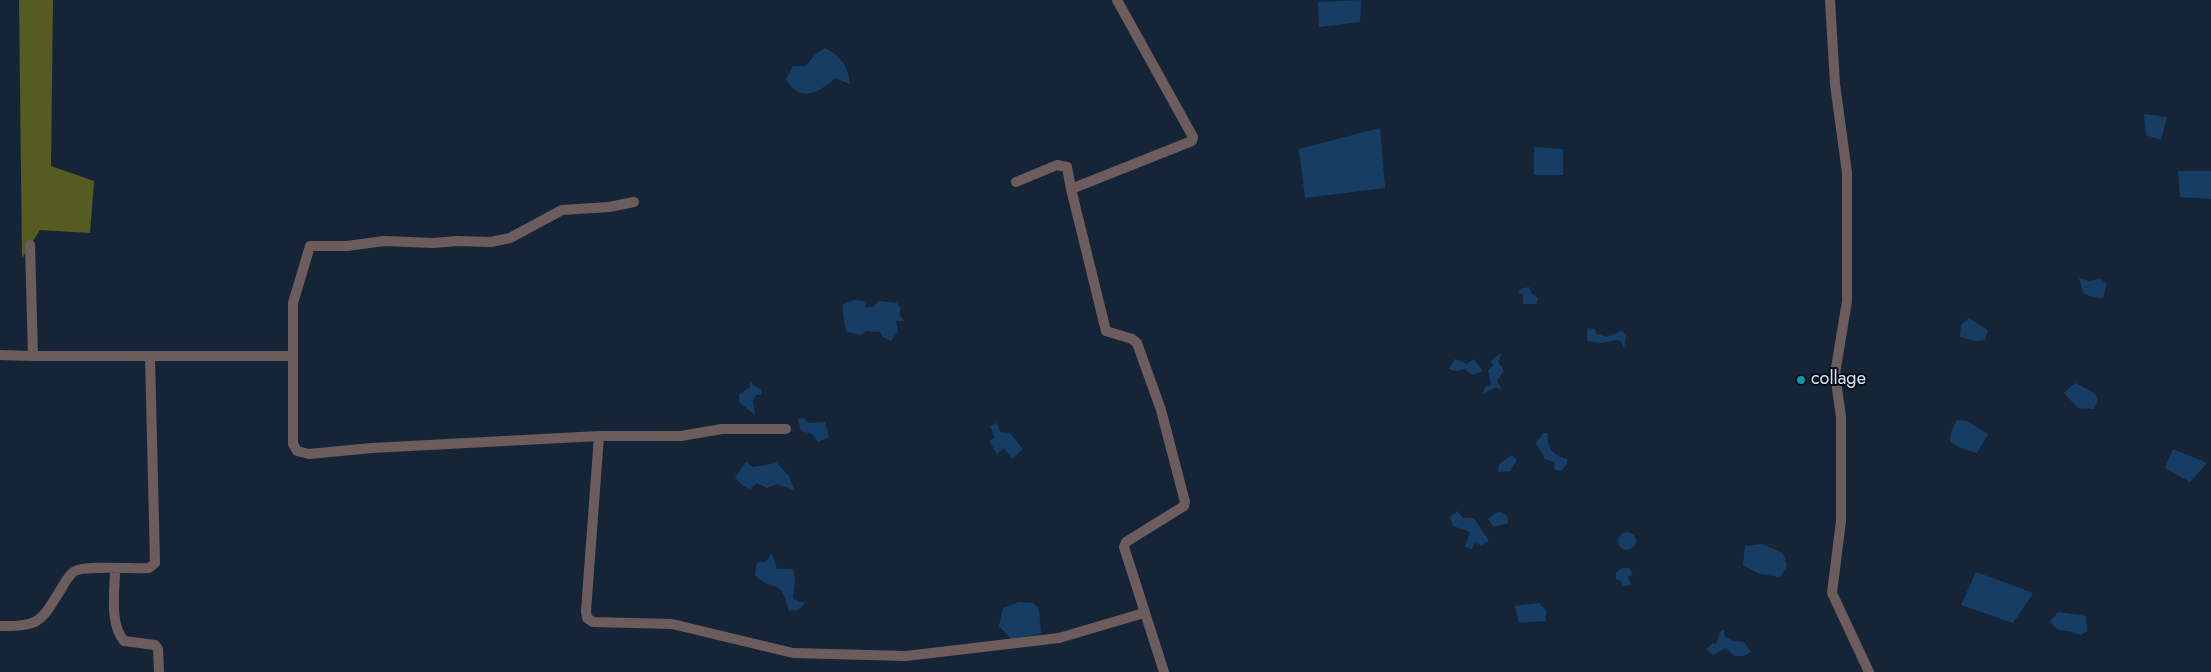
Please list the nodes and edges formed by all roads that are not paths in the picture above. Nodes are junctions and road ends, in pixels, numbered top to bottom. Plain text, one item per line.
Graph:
1 (1117, 0) edge
2 (1830, 0) edge
3 (1016, 182) dead end
4 (1070, 189) junction
5 (634, 202) dead end
6 (30, 245) dead end
7 (0, 355) edge
8 (33, 356) junction
9 (293, 356) junction
10 (150, 357) junction
11 (786, 430) dead end
12 (599, 436) junction
13 (115, 569) junction
14 (1144, 613) junction
15 (0, 626) edge
16 (159, 672) edge
17 (1164, 672) edge
18 (1869, 672) edge

1 - 4 street
2 - 18 street
3 - 4 street
4 - 14 street
5 - 9 street
6 - 8 street
7 - 8 street
8 - 10 street
9 - 10 street
9 - 12 street
10 - 13 street
11 - 12 street
12 - 14 street
13 - 15 street
13 - 16 street
14 - 17 street

